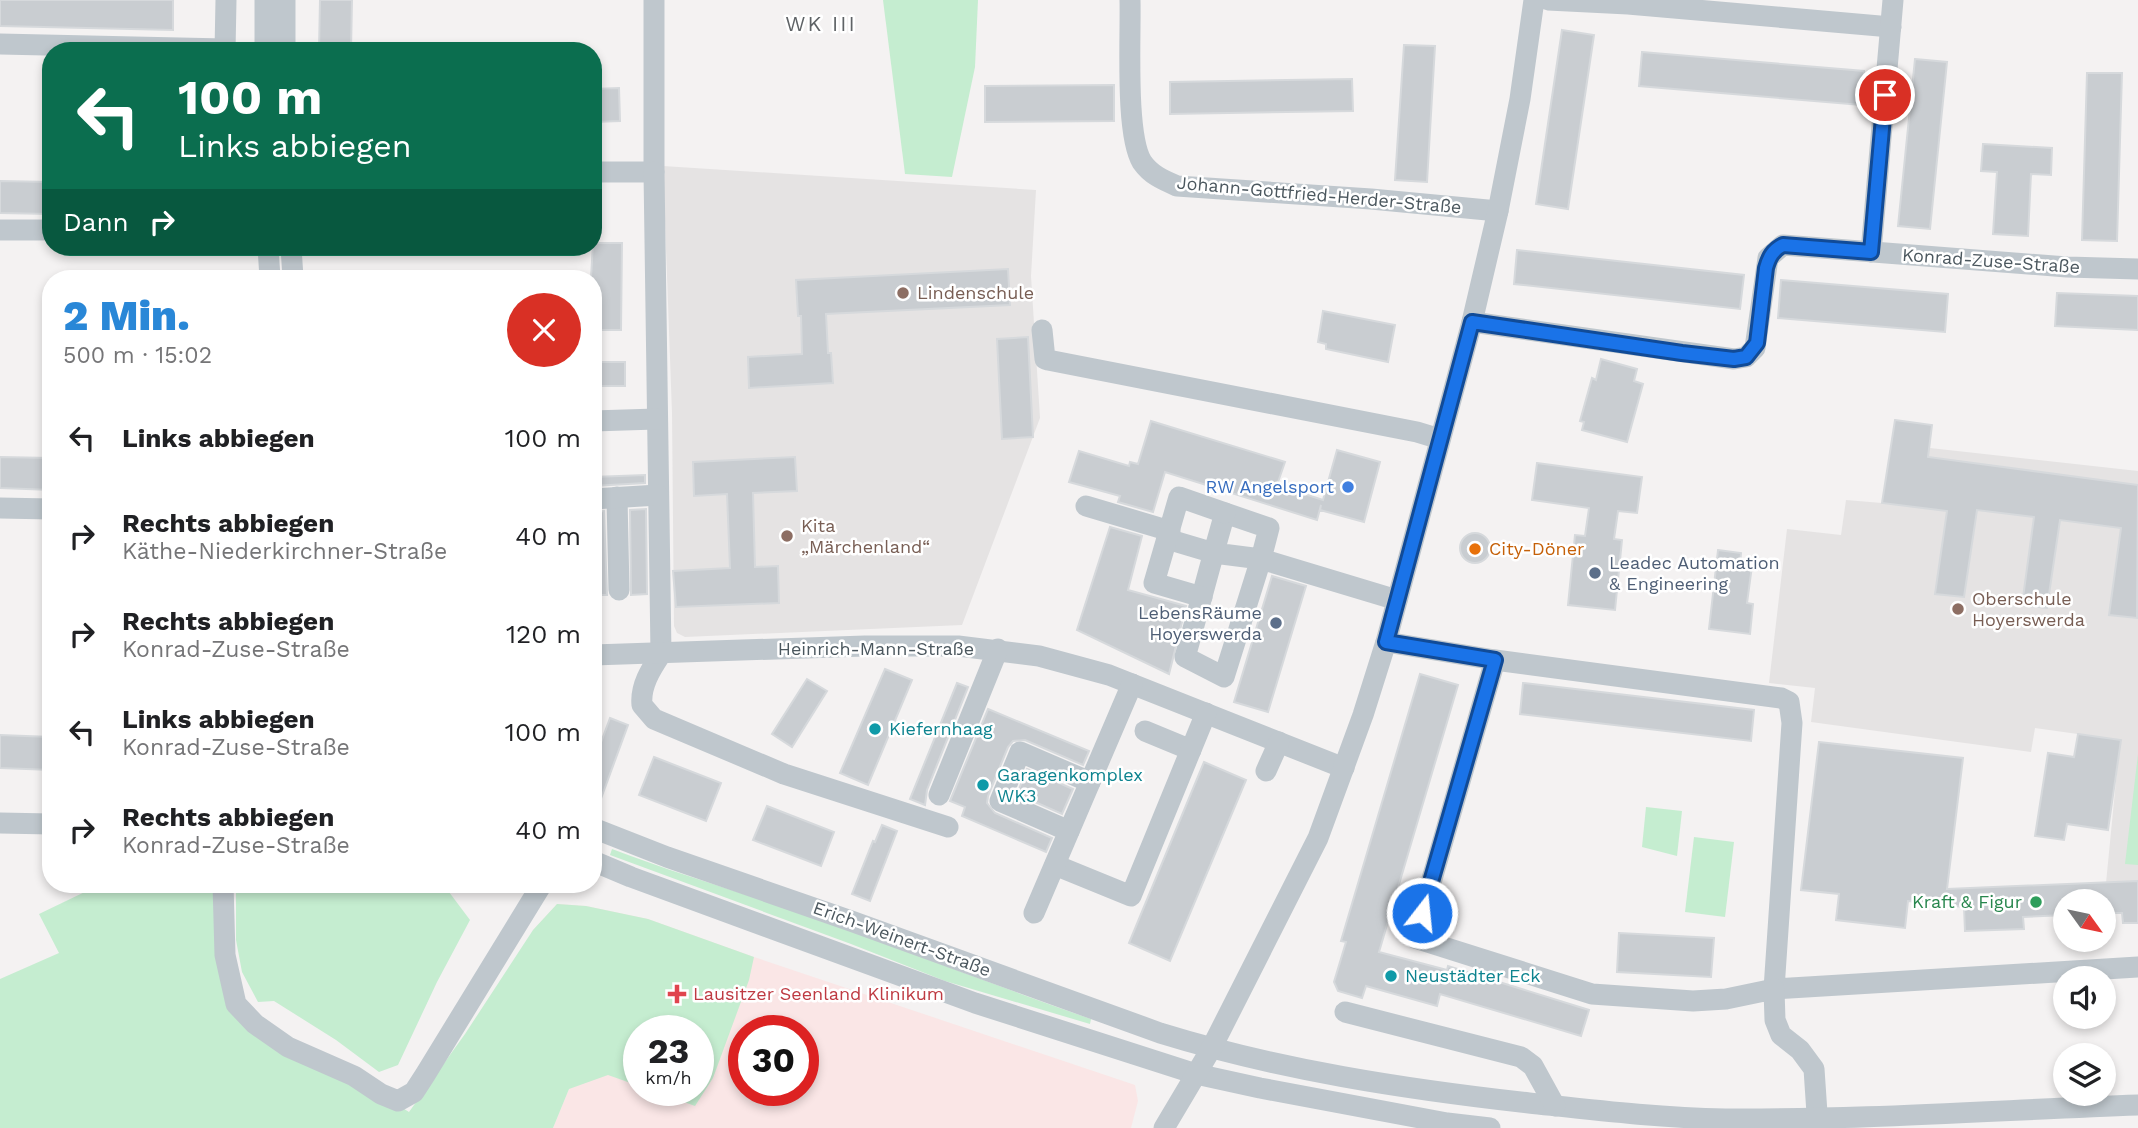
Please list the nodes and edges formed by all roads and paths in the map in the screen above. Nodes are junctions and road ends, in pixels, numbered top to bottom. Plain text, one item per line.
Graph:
1 (226, 0) edge
2 (265, 0) edge
3 (285, 0) edge
4 (653, 0) edge
5 (1130, 0) edge
6 (1534, 0) edge
7 (1548, 0) edge
8 (1893, 0) edge
9 (1891, 27) junction
10 (225, 42) edge
11 (265, 42) edge
12 (285, 42) edge
13 (0, 44) edge
14 (42, 45) edge
15 (602, 172) edge
16 (654, 172) junction
17 (1498, 211) junction
18 (0, 230) edge
19 (42, 230) edge
20 (1871, 252) junction
21 (2138, 269) edge
22 (1472, 322) junction
23 (1042, 330) dead end
24 (656, 419) junction
25 (602, 421) edge
26 (1440, 439) junction
27 (658, 495) junction
28 (617, 497) junction
29 (602, 498) edge
30 (1086, 506) dead end
31 (0, 508) edge
32 (42, 509) edge
33 (1225, 513) junction
34 (1168, 535) junction
35 (1214, 553) junction
36 (1261, 559) junction
37 (619, 590) dead end
38 (1202, 597) junction
39 (1397, 600) junction
40 (1386, 642) junction
41 (998, 649) junction
42 (662, 654) junction
43 (602, 655) edge
44 (1495, 660) junction
45 (1132, 684) junction
46 (1206, 713) junction
47 (1145, 732) dead end
48 (1279, 742) junction
49 (1191, 750) junction
50 (1344, 768) junction
51 (1266, 771) dead end
52 (1090, 782) junction
53 (939, 795) dead end
54 (0, 823) edge
55 (42, 824) edge
56 (948, 827) dead end
57 (1069, 831) junction
58 (602, 832) edge
59 (602, 865) edge
60 (1055, 865) junction
61 (223, 893) edge
62 (536, 893) edge
63 (1034, 912) dead end
64 (2138, 967) edge
65 (1774, 989) junction
66 (1345, 1012) dead end
67 (1211, 1049) junction
68 (1196, 1074) junction
69 (2138, 1105) edge
70 (1555, 1106) junction
71 (1817, 1123) edge
72 (1164, 1128) edge
73 (1490, 1128) edge

1 - 10 street
2 - 11 street
3 - 12 street
4 - 16 street
5 - 17 street, Johann-Gottfried-Herder-Straße
6 - 17 street
7 - 9 street
8 - 9 street
9 - 20 street
13 - 14 street
15 - 16 street
16 - 24 street
17 - 22 street
18 - 19 street
20 - 21 street, Konrad-Zuse-Straße
20 - 22 street, Konrad-Zuse-Straße
22 - 26 street
23 - 26 street
24 - 25 street
24 - 27 street
26 - 39 street
27 - 28 street
27 - 42 street
28 - 29 street
28 - 37 street
30 - 34 street
31 - 32 street
33 - 34 street
33 - 35 street
33 - 36 street
34 - 35 street
34 - 38 street
35 - 36 street
35 - 38 street
36 - 38 street
36 - 39 street
39 - 40 street
40 - 44 street
40 - 50 street
41 - 42 street, Heinrich-Mann-Straße
41 - 45 street, Heinrich-Mann-Straße
41 - 53 street
42 - 43 street, Heinrich-Mann-Straße
42 - 56 street
44 - 65 street
44 - 65 street
45 - 46 street, Heinrich-Mann-Straße
45 - 52 street
46 - 48 street, Heinrich-Mann-Straße
46 - 49 street
47 - 49 street
48 - 50 street, Heinrich-Mann-Straße
48 - 51 street
49 - 60 street
50 - 67 street
52 - 57 street
52 - 57 street
54 - 55 street
57 - 60 street
58 - 67 street, Erich-Weinert-Straße
59 - 68 street, Erich-Weinert-Straße
60 - 63 street
61 - 62 street
64 - 65 street
65 - 71 street
66 - 70 street
67 - 68 street
67 - 70 street, Erich-Weinert-Straße
68 - 72 street
68 - 73 street, Erich-Weinert-Straße
69 - 71 street, Erich-Weinert-Straße
70 - 71 street, Erich-Weinert-Straße

